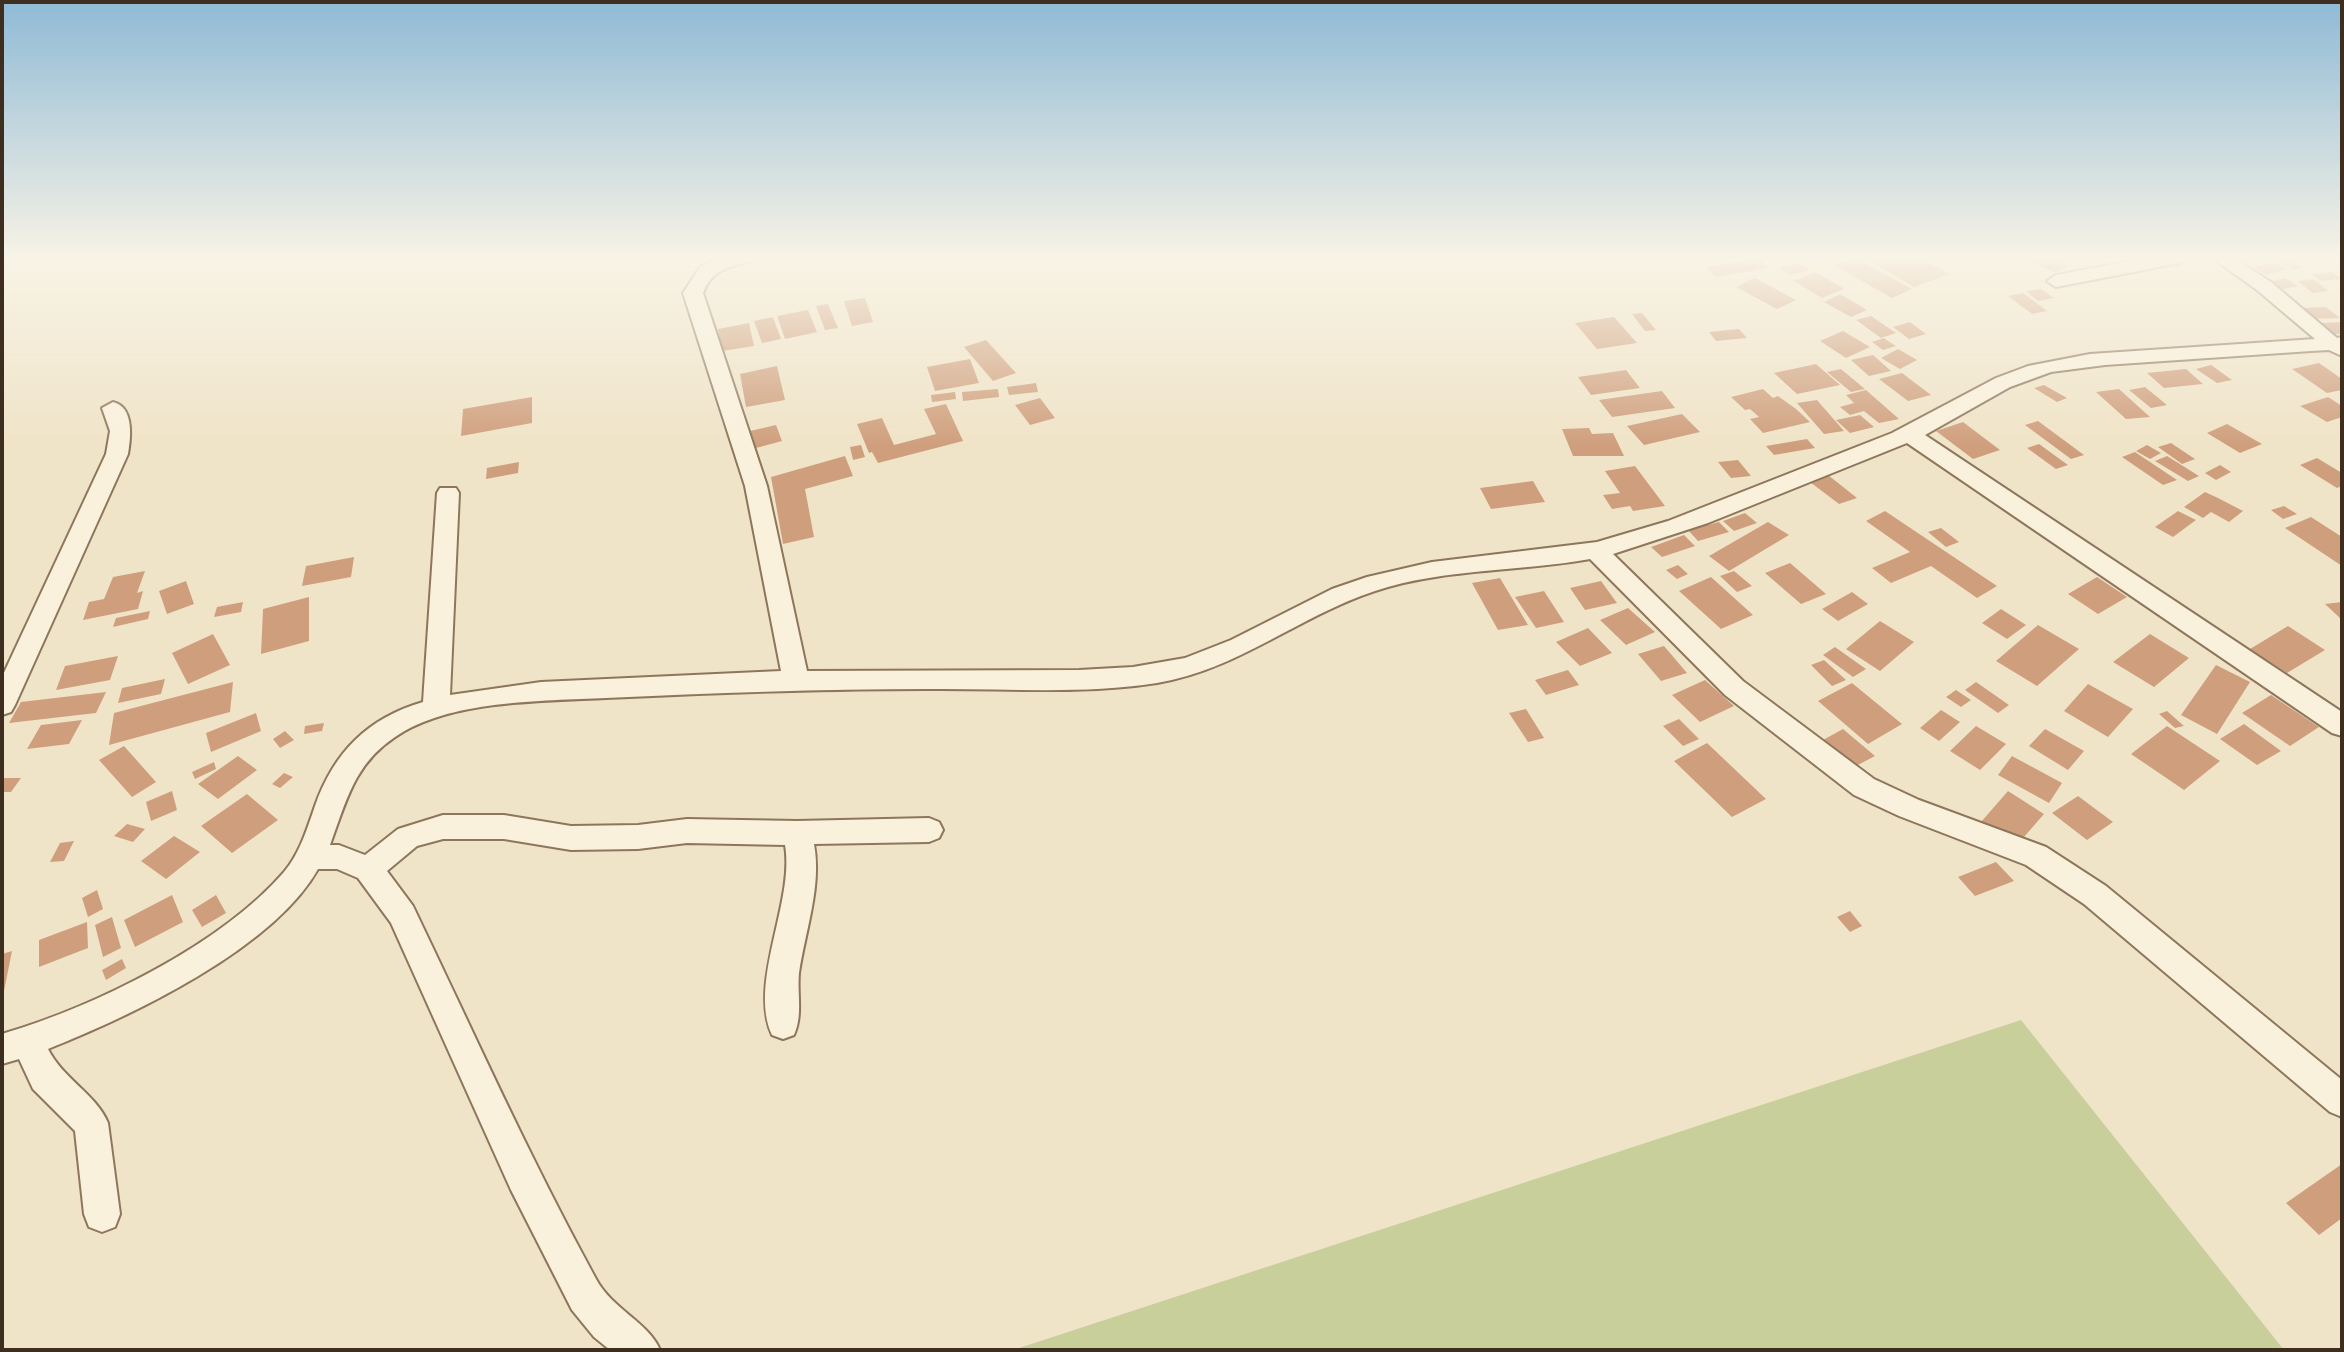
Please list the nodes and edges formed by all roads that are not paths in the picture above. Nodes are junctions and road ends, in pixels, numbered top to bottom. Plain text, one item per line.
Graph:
1 (702, 320) edge
2 (2307, 320) edge
3 (2339, 346) edge
4 (113, 408) dead end
5 (1909, 434) junction
6 (448, 493) dead end
7 (1596, 551) junction
8 (796, 680) junction
9 (2, 705) edge
10 (436, 709) junction
11 (2342, 726) edge
12 (929, 830) dead end
13 (797, 833) junction
14 (311, 857) junction
15 (368, 869) junction
16 (783, 1024) dead end
17 (15, 1046) edge
18 (2342, 1101) edge
19 (102, 1214) dead end
20 (641, 1350) edge

1 - 8 street
2 - 3 street
3 - 5 street
4 - 9 street
5 - 7 street
5 - 11 street
6 - 10 street
7 - 8 street
7 - 18 street
8 - 10 street
10 - 14 street
12 - 13 street
13 - 15 street
13 - 16 street
14 - 15 street
14 - 17 street
15 - 20 street
17 - 19 street

